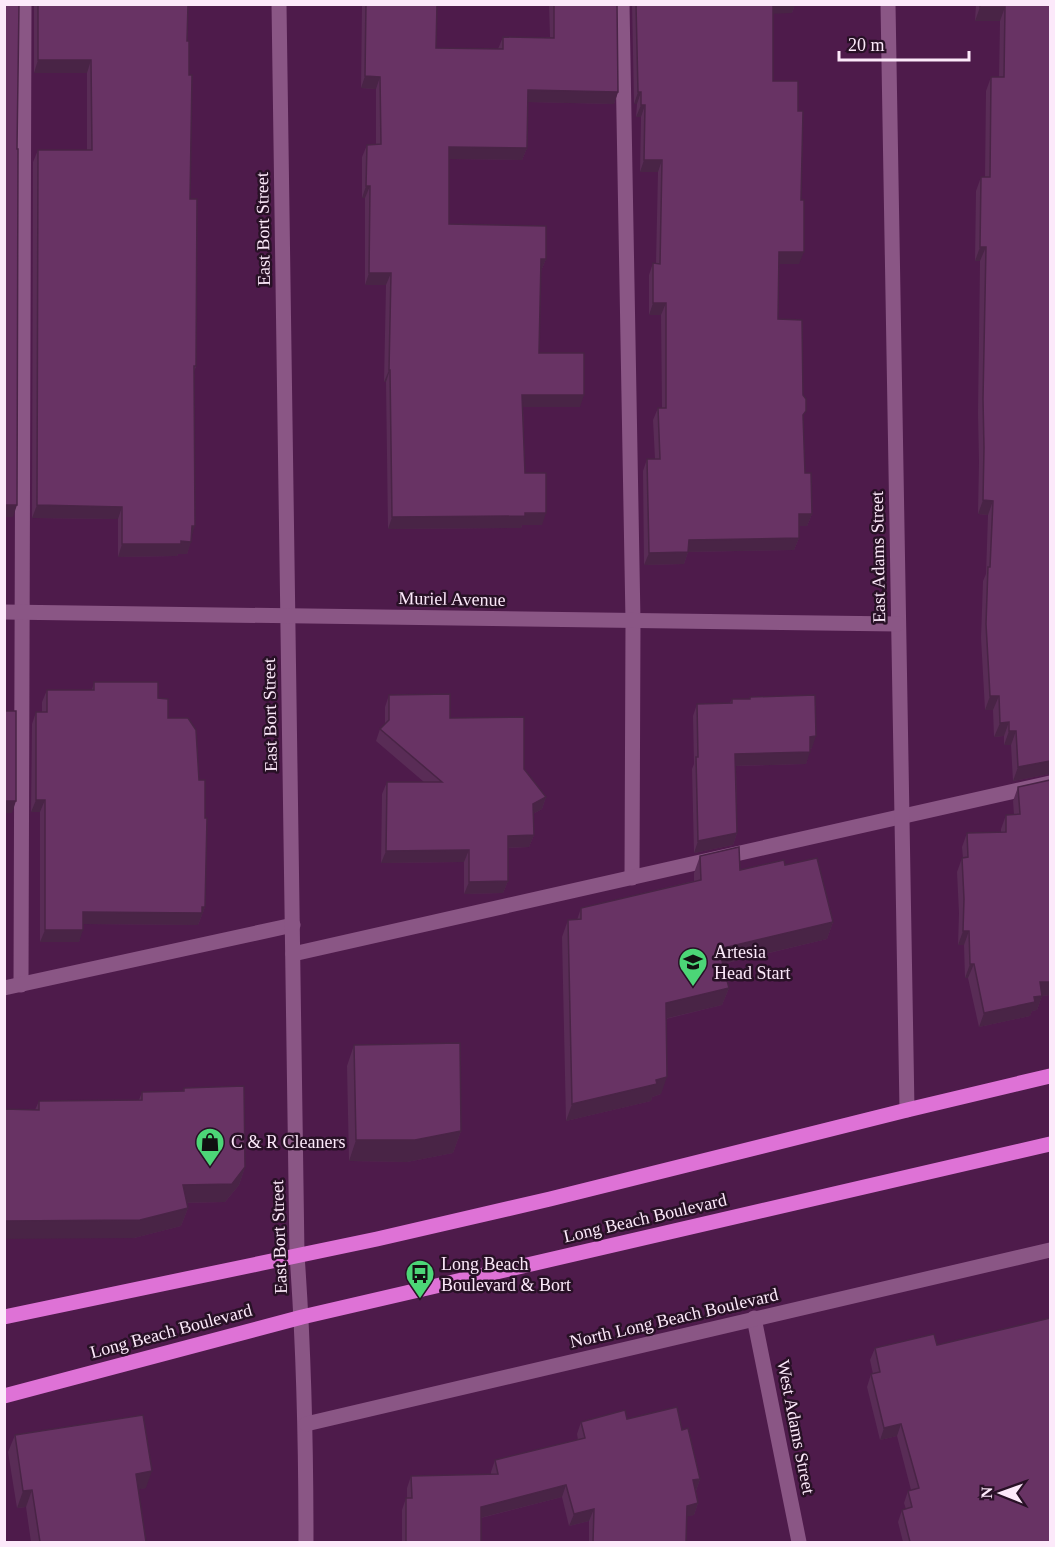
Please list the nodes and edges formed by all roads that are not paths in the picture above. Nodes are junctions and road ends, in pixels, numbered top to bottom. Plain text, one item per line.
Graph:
1 (24, 4) edge
2 (279, 4) edge
3 (622, 4) edge
4 (888, 4) edge
5 (4, 612) edge
6 (22, 613) junction
7 (288, 617) junction
8 (633, 621) junction
9 (898, 624) junction
10 (1050, 783) edge
11 (902, 817) junction
12 (632, 878) junction
13 (293, 924) junction
14 (293, 954) junction
15 (21, 985) junction
16 (4, 988) edge
17 (1050, 1076) edge
18 (906, 1110) junction
19 (1050, 1144) edge
20 (1050, 1250) edge
21 (297, 1255) junction
22 (4, 1317) edge
23 (302, 1317) junction
24 (754, 1318) junction
25 (4, 1396) edge
26 (306, 1424) junction
27 (306, 1542) edge
28 (799, 1542) edge

1 - 6 street
2 - 7 street, East Bort Street
3 - 8 street
4 - 9 street, East Adams Street
5 - 6 street, Muriel Avenue
6 - 7 street, Muriel Avenue
6 - 15 street
7 - 8 street, Muriel Avenue
7 - 13 street, East Bort Street
8 - 9 street, Muriel Avenue
8 - 12 street
9 - 11 street, East Adams Street
10 - 11 street
11 - 12 street
11 - 18 street, East Adams Street
12 - 14 street
13 - 14 street, East Bort Street
13 - 15 street
14 - 21 street, East Bort Street
15 - 16 street
17 - 18 main road
18 - 21 main road
19 - 23 main road, Long Beach Boulevard
20 - 24 street, North Long Beach Boulevard
21 - 22 main road
21 - 23 street, East Bort Street
23 - 25 main road, Long Beach Boulevard
23 - 26 street, East Bort Street
24 - 26 street, North Long Beach Boulevard
24 - 28 street, West Adams Street
26 - 27 street, East Bort Street

